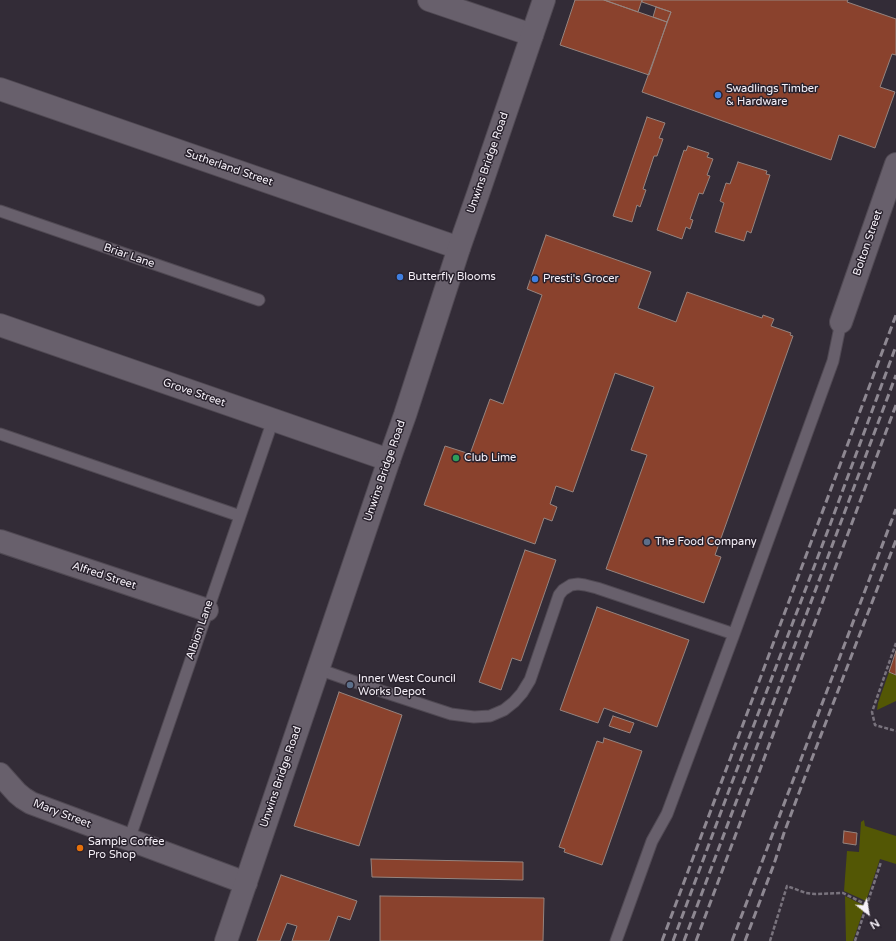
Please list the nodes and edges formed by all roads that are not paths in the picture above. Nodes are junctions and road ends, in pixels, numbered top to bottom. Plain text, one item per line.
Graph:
1 (429, 0) edge
2 (544, 0) edge
3 (532, 35) junction
4 (0, 89) edge
5 (896, 164) edge
6 (0, 211) edge
7 (459, 248) junction
8 (259, 300) dead end
9 (841, 322) joint
10 (0, 325) edge
11 (272, 420) junction
12 (0, 434) edge
13 (388, 460) junction
14 (240, 516) junction
15 (0, 541) edge
16 (207, 610) junction
17 (734, 634) junction
18 (318, 669) junction
19 (0, 774) edge
20 (129, 840) junction
21 (246, 884) junction
22 (226, 941) edge
23 (616, 941) edge

1 - 3 street
2 - 3 street, Unwins Bridge Road
3 - 7 street, Unwins Bridge Road
4 - 7 street, Sutherland Street
5 - 9 street, Bolton Street
6 - 8 lane, Briar Lane
7 - 13 street, Unwins Bridge Road
9 - 17 lane
10 - 11 street, Grove Street
11 - 13 street, Grove Street
11 - 14 lane, Albion Lane
12 - 14 lane
13 - 18 street, Unwins Bridge Road
14 - 16 lane, Albion Lane
15 - 16 street, Alfred Street
16 - 20 lane, Albion Lane
17 - 18 lane
17 - 23 lane
18 - 21 street, Unwins Bridge Road
19 - 20 street, Mary Street
20 - 21 street, Mary Street
21 - 22 street, Unwins Bridge Road

